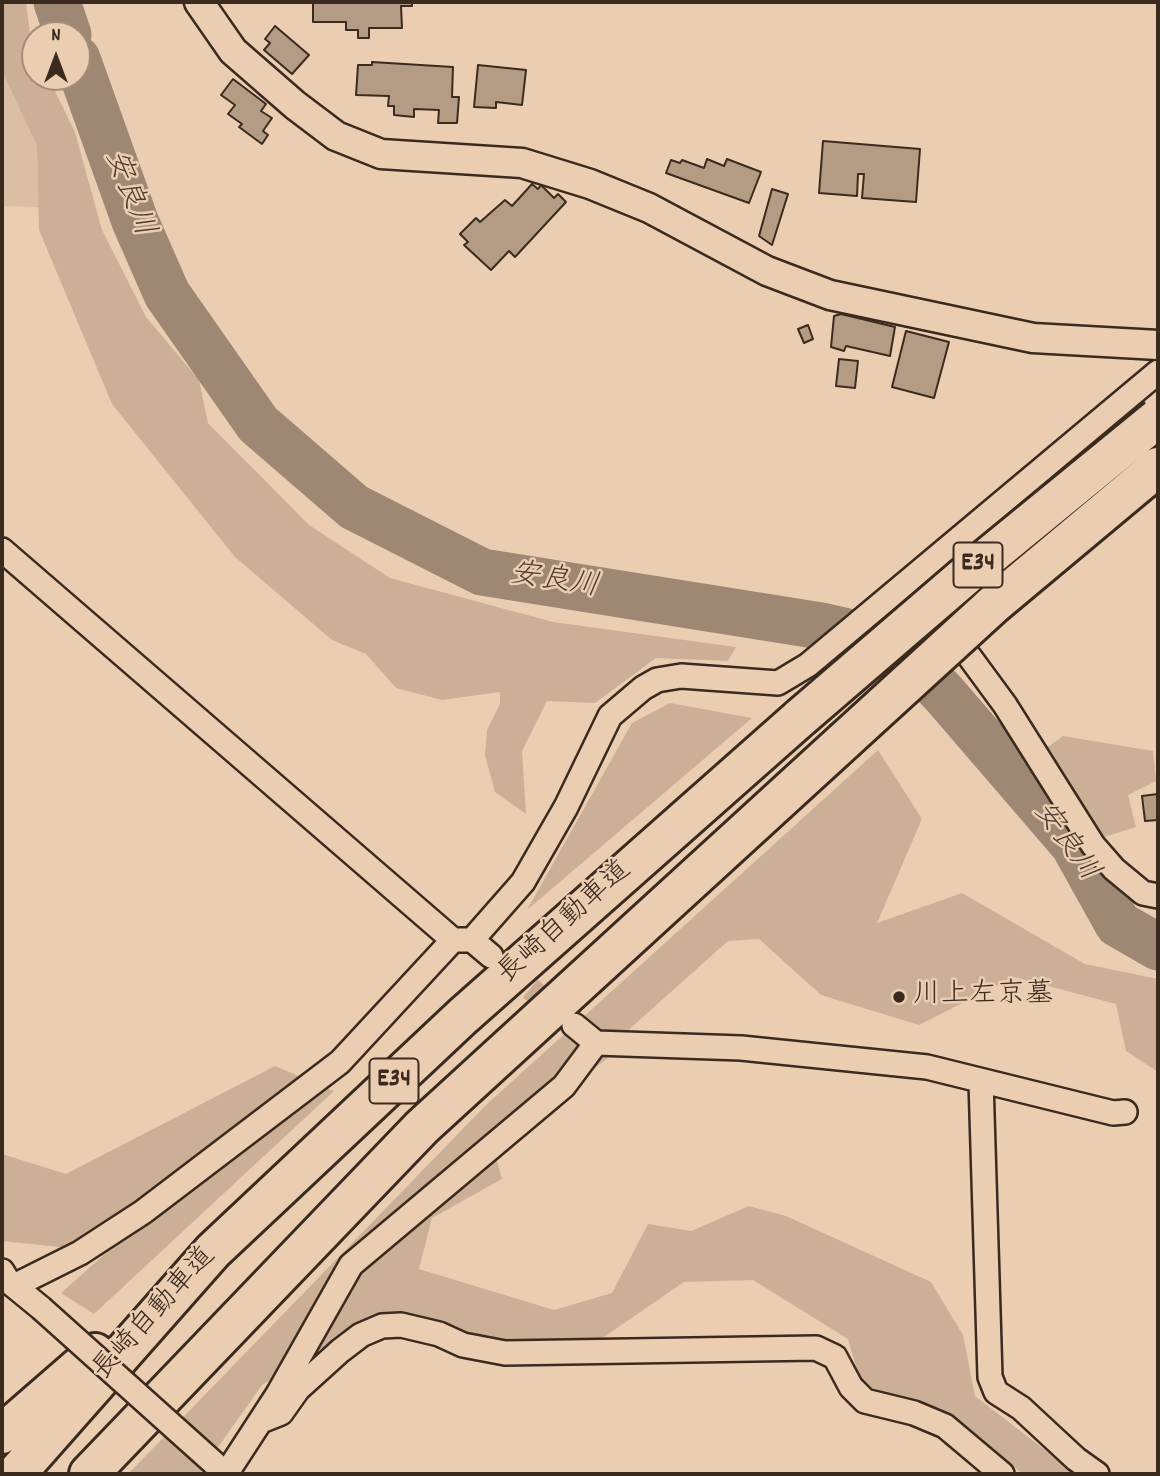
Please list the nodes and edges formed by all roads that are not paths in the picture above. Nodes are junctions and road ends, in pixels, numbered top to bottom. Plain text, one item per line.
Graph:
1 (199, 2) edge
2 (1158, 345) edge
3 (1158, 372) edge
4 (1158, 418) edge
5 (1158, 467) edge
6 (2, 550) edge
7 (882, 600) junction
8 (1158, 896) edge
9 (462, 940) junction
10 (491, 956) tunnel mouth
11 (574, 1025) tunnel mouth
12 (596, 1043) junction
13 (981, 1081) junction
14 (1125, 1112) dead end
15 (213, 1251) junction
16 (7, 1279) edge
17 (261, 1421) junction
18 (2, 1434) edge
19 (221, 1471) edge
20 (16, 1474) edge
21 (89, 1474) edge
22 (1002, 1474) edge
23 (1097, 1474) edge

1 - 2 street
3 - 7 street
4 - 15 highway, 長崎自動車道 / E34, bridge
5 - 21 highway, 長崎自動車道 / E34, bridge
6 - 9 street
7 - 8 street
7 - 9 street
9 - 10 street
9 - 16 street
11 - 12 street
12 - 13 street
12 - 17 street
13 - 14 street
13 - 23 street
15 - 18 highway
15 - 20 highway, 長崎自動車道 / E34
16 - 19 street, bridge
17 - 19 street
17 - 22 street

